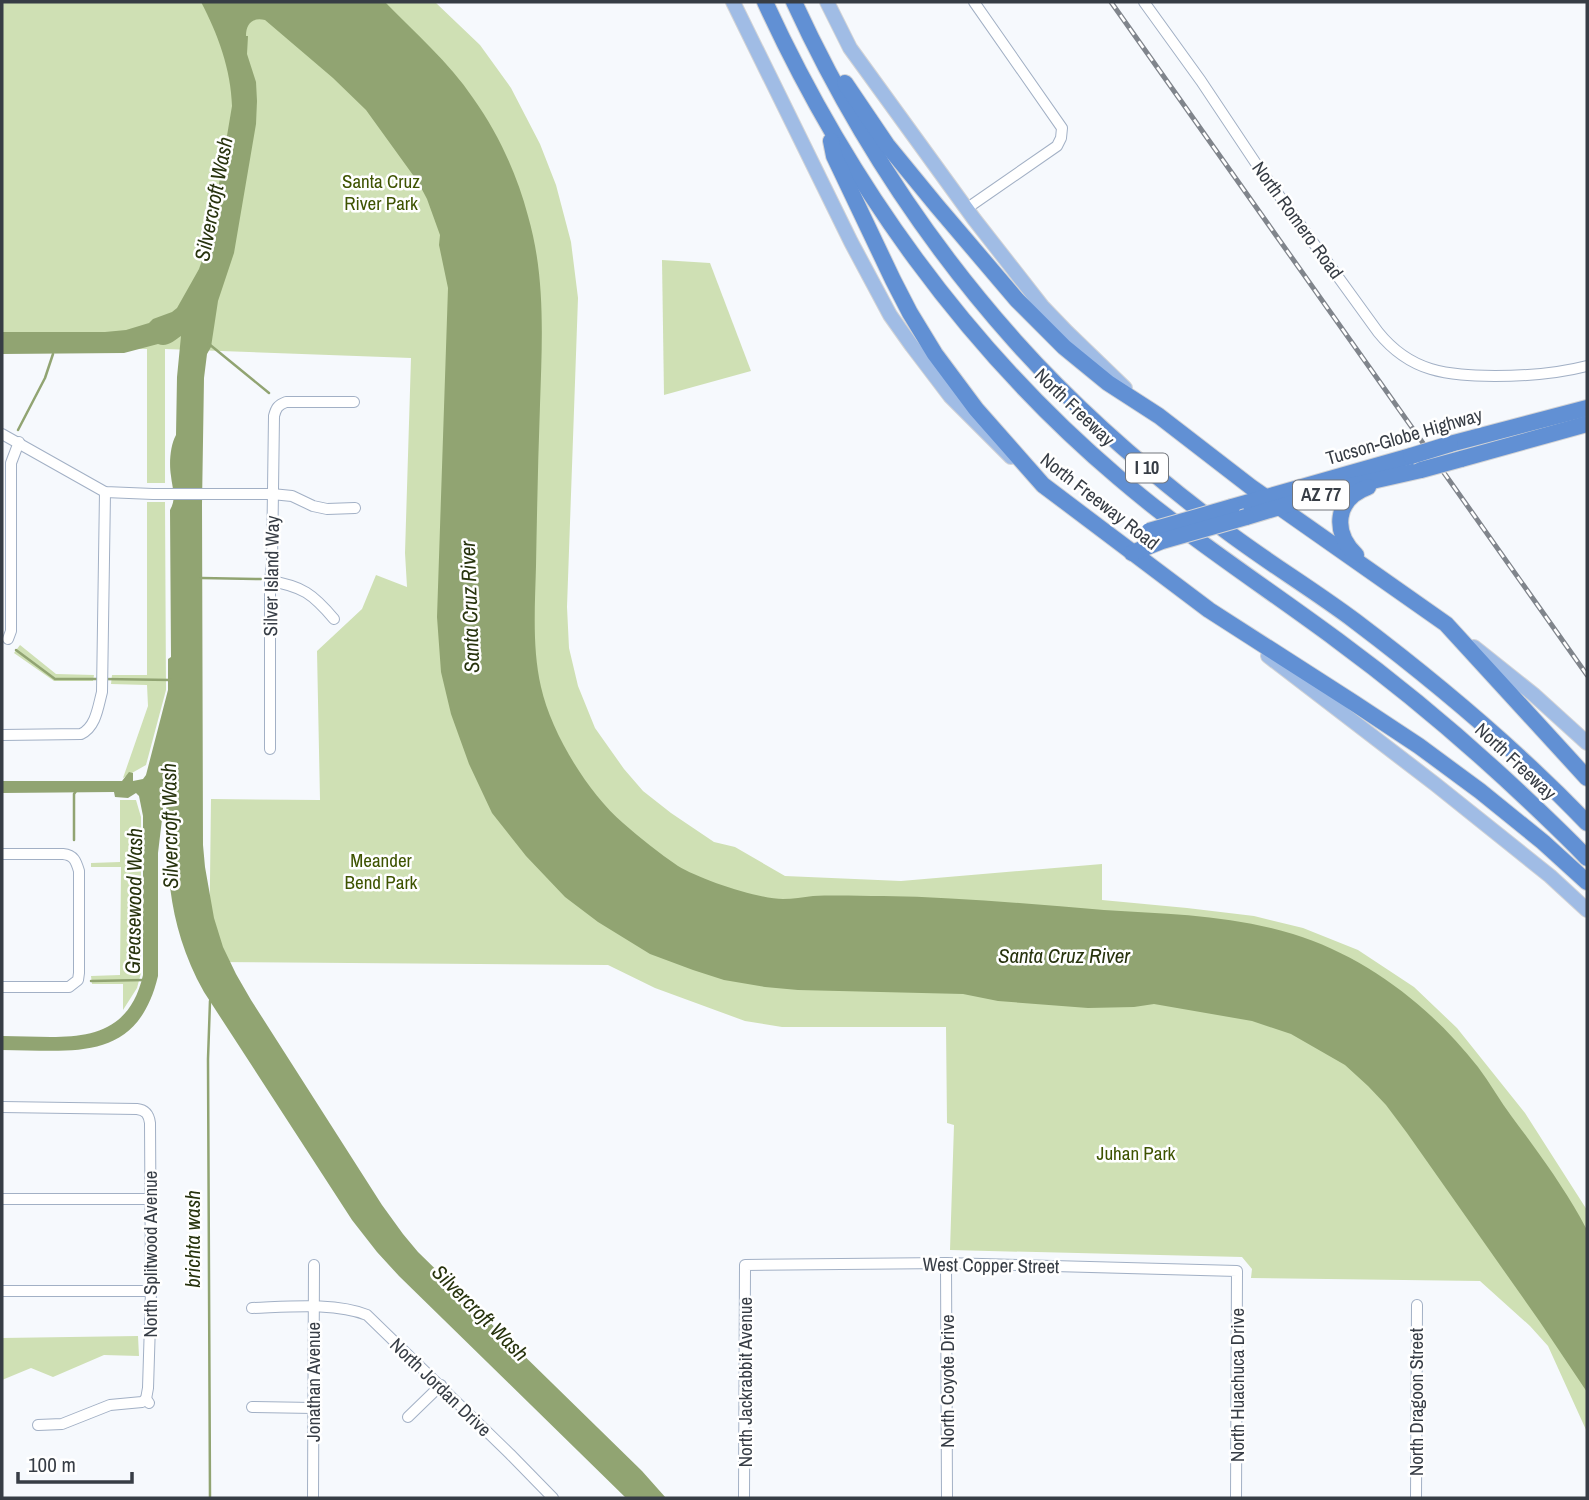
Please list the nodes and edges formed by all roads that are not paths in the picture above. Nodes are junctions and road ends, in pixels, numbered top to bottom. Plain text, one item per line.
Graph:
1 (733, 2) edge
2 (765, 2) edge
3 (794, 2) edge
4 (827, 2) edge
5 (974, 2) edge
6 (1144, 2) edge
7 (804, 23) junction
8 (829, 125) junction
9 (966, 209) junction
10 (1587, 366) edge
11 (354, 402) dead end
12 (1587, 408) edge
13 (1158, 416) junction
14 (1587, 424) edge
15 (2, 434) edge
16 (19, 442) junction
17 (1396, 477) junction
18 (1043, 485) junction
19 (105, 492) junction
20 (272, 494) junction
21 (1266, 497) junction
22 (355, 508) dead end
23 (1281, 508) junction
24 (1156, 536) junction
25 (1132, 553) junction
26 (270, 581) junction
27 (1387, 582) junction
28 (1209, 610) junction
29 (334, 619) dead end
30 (1446, 624) junction
31 (7, 642) edge
32 (2, 735) edge
33 (1587, 743) edge
34 (270, 749) dead end
35 (1587, 778) edge
36 (1587, 823) edge
37 (2, 854) edge
38 (1587, 858) edge
39 (1587, 882) edge
40 (1587, 910) edge
41 (2, 987) edge
42 (2, 1107) edge
43 (2, 1199) edge
44 (151, 1199) junction
45 (946, 1263) junction
46 (314, 1265) dead end
47 (745, 1265) joint
48 (1237, 1271) joint
49 (2, 1292) edge
50 (151, 1292) junction
51 (1417, 1305) dead end
52 (313, 1307) junction
53 (251, 1308) dead end
54 (441, 1385) junction
55 (252, 1407) dead end
56 (314, 1408) junction
57 (408, 1417) dead end
58 (38, 1425) dead end
59 (313, 1498) edge
60 (554, 1498) edge
61 (744, 1498) edge
62 (947, 1498) edge
63 (1236, 1498) edge
64 (1416, 1498) edge

1 - 18 main road, North Freeway Road
2 - 8 highway, North Freeway / I 10
3 - 7 highway, North Freeway / I 10
4 - 9 main road
5 - 9 street
6 - 10 street, North Romero Road
7 - 13 highway
7 - 36 highway, North Freeway / I 10
8 - 18 highway
8 - 38 highway, North Freeway / I 10
9 - 13 main road
11 - 20 street, Silver Island Way
12 - 21 highway, Tucson-Globe Highway / AZ 77, bridge
13 - 21 highway
14 - 17 highway, Tucson-Globe Highway / AZ 77, bridge
15 - 16 street
16 - 19 street
16 - 31 street
17 - 23 highway, Tucson-Globe Highway / AZ 77
17 - 27 highway
18 - 25 highway, North Freeway Road
19 - 20 street
19 - 32 street
20 - 22 street
20 - 26 street, Silver Island Way
21 - 23 highway
21 - 24 highway, Tucson-Globe Highway / AZ 77, bridge
23 - 24 highway, Tucson-Globe Highway / AZ 77, bridge
23 - 27 highway
24 - 25 highway
25 - 28 highway, North Freeway Road
26 - 29 street
26 - 34 street, Silver Island Way
27 - 30 highway
28 - 39 highway
28 - 40 main road, North Freeway Road
30 - 33 main road
30 - 35 highway
37 - 41 street
42 - 44 street, North Splitwood Avenue
43 - 44 street
44 - 50 street, North Splitwood Avenue
45 - 47 street, West Copper Street
45 - 48 street, West Copper Street
45 - 62 street, North Coyote Drive
46 - 52 street, Jonathan Avenue
47 - 61 street, North Jackrabbit Avenue
48 - 63 street, North Huachuca Drive
49 - 50 street
50 - 58 street, North Splitwood Avenue
51 - 64 street, North Dragoon Street
52 - 53 street, North Jordan Drive
52 - 54 street, North Jordan Drive
52 - 56 street, Jonathan Avenue
54 - 57 street
54 - 60 street, North Jordan Drive
55 - 56 street
56 - 59 street, Jonathan Avenue

